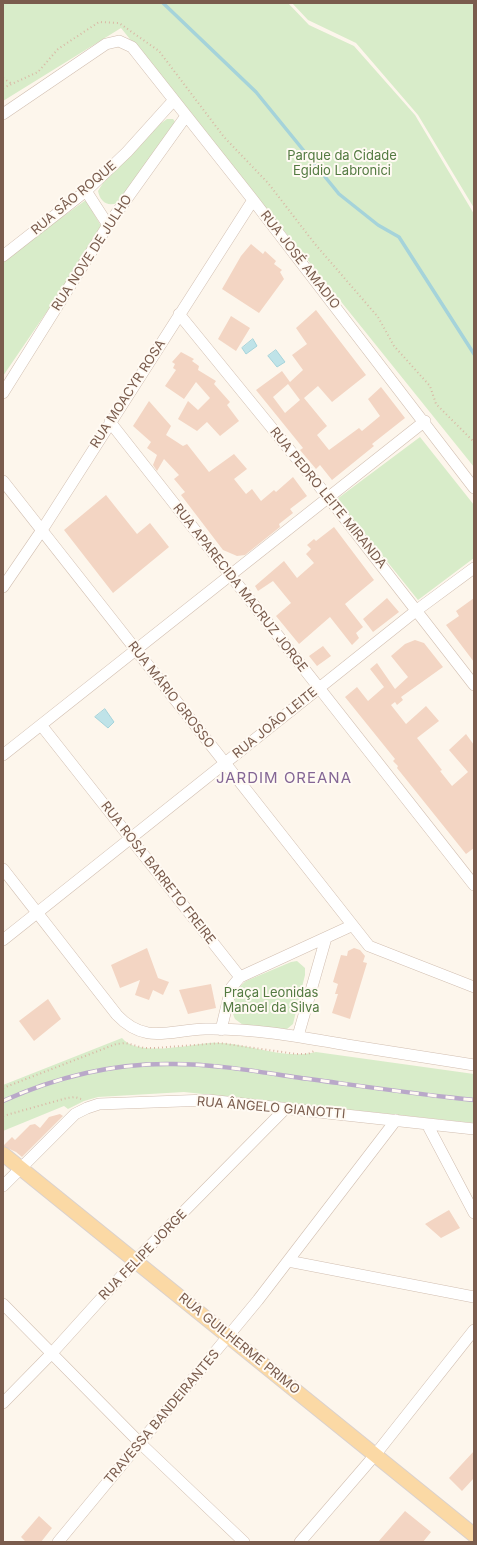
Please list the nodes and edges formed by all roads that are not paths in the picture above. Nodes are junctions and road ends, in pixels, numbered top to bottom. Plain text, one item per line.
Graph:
1 (173, 101) junction
2 (6, 113) edge
3 (186, 116) junction
4 (86, 191) junction
5 (253, 200) junction
6 (108, 225) junction
7 (3, 256) edge
8 (179, 314) junction
9 (3, 393) edge
10 (425, 421) junction
11 (110, 422) junction
12 (3, 481) edge
13 (474, 488) edge
14 (328, 497) junction
15 (42, 530) junction
16 (474, 568) edge
17 (230, 575) junction
18 (3, 587) edge
19 (417, 610) junction
20 (136, 650) junction
21 (474, 685) edge
22 (318, 688) junction
23 (41, 725) junction
24 (3, 755) edge
25 (225, 763) junction
26 (130, 839) junction
27 (3, 869) edge
28 (474, 885) edge
29 (37, 913) junction
30 (351, 926) junction
31 (326, 938) junction
32 (3, 940) edge
33 (240, 977) junction
34 (474, 987) edge
35 (221, 1030) junction
36 (298, 1036) junction
37 (474, 1065) edge
38 (285, 1109) junction
39 (396, 1120) junction
40 (427, 1124) junction
41 (474, 1129) edge
42 (3, 1154) edge
43 (21, 1168) junction
44 (3, 1186) edge
45 (474, 1213) edge
46 (135, 1261) junction
47 (288, 1261) junction
48 (474, 1297) edge
49 (3, 1304) edge
50 (474, 1330) edge
51 (228, 1336) junction
52 (52, 1353) junction
53 (3, 1403) edge
54 (140, 1443) junction
55 (375, 1455) junction
56 (474, 1535) edge
57 (58, 1542) edge
58 (244, 1542) edge
59 (300, 1542) edge

1 - 2 street, RUA JOSÉ AMADIO
1 - 3 street, RUA JOSÉ AMADIO
1 - 4 street, RUA SÃO ROQUE
3 - 5 street, RUA JOSÉ AMADIO
3 - 6 street, RUA NOVE DE JULHO
4 - 6 street
4 - 7 street, RUA SÃO ROQUE
5 - 8 street, RUA MOACYR ROSA
5 - 10 street, RUA JOSÉ AMADIO
6 - 9 street, RUA NOVE DE JULHO
8 - 11 street, RUA MOACYR ROSA
8 - 14 street, RUA PEDRO LEITE MIRANDA
10 - 13 street, RUA JOSÉ AMADIO
10 - 14 street
11 - 15 street, RUA MOACYR ROSA
11 - 17 street, RUA APARECIDA MACRUZ JORGE
12 - 15 street, RUA MÁRIO GROSSO
14 - 17 street
14 - 19 street, RUA PEDRO LEITE MIRANDA
15 - 18 street, RUA MOACYR ROSA
15 - 20 street, RUA MÁRIO GROSSO
16 - 19 street, RUA JOÃO LEITE
17 - 20 street
17 - 22 street, RUA APARECIDA MACRUZ JORGE
19 - 21 street, RUA PEDRO LEITE MIRANDA
19 - 22 street, RUA JOÃO LEITE
20 - 23 street
20 - 25 street, RUA MÁRIO GROSSO
22 - 25 street, RUA JOÃO LEITE
22 - 28 street, RUA APARECIDA MACRUZ JORGE
23 - 24 street
23 - 26 street, RUA ROSA BARRETO FREIRE
25 - 26 street, RUA JOÃO LEITE
25 - 30 street, RUA MÁRIO GROSSO
26 - 29 street, RUA JOÃO LEITE
26 - 33 street, RUA ROSA BARRETO FREIRE
27 - 29 street
29 - 32 street, RUA JOÃO LEITE
29 - 35 street
30 - 31 street
30 - 34 street, RUA MÁRIO GROSSO
31 - 33 street
31 - 36 street
33 - 35 street
35 - 36 street
36 - 37 street
38 - 39 street, RUA ÂNGELO GIANOTTI
38 - 43 street, RUA ÂNGELO GIANOTTI
38 - 46 street, RUA FELIPE JORGE
39 - 40 street, RUA ÂNGELO GIANOTTI
39 - 47 street, TRAVESSA BANDEIRANTES
40 - 41 street, RUA ÂNGELO GIANOTTI
40 - 45 street
42 - 43 main road, RUA GUILHERME PRIMO
43 - 44 street, RUA ÂNGELO GIANOTTI
43 - 46 main road, RUA GUILHERME PRIMO
46 - 51 main road, RUA GUILHERME PRIMO
46 - 52 street, RUA FELIPE JORGE
47 - 48 street
47 - 51 street, TRAVESSA BANDEIRANTES
49 - 52 street
50 - 55 street
51 - 54 street, TRAVESSA BANDEIRANTES
51 - 55 main road, RUA GUILHERME PRIMO
52 - 53 street, RUA FELIPE JORGE
52 - 54 street
54 - 57 street, TRAVESSA BANDEIRANTES
54 - 58 street
55 - 56 main road, RUA GUILHERME PRIMO
55 - 59 street

